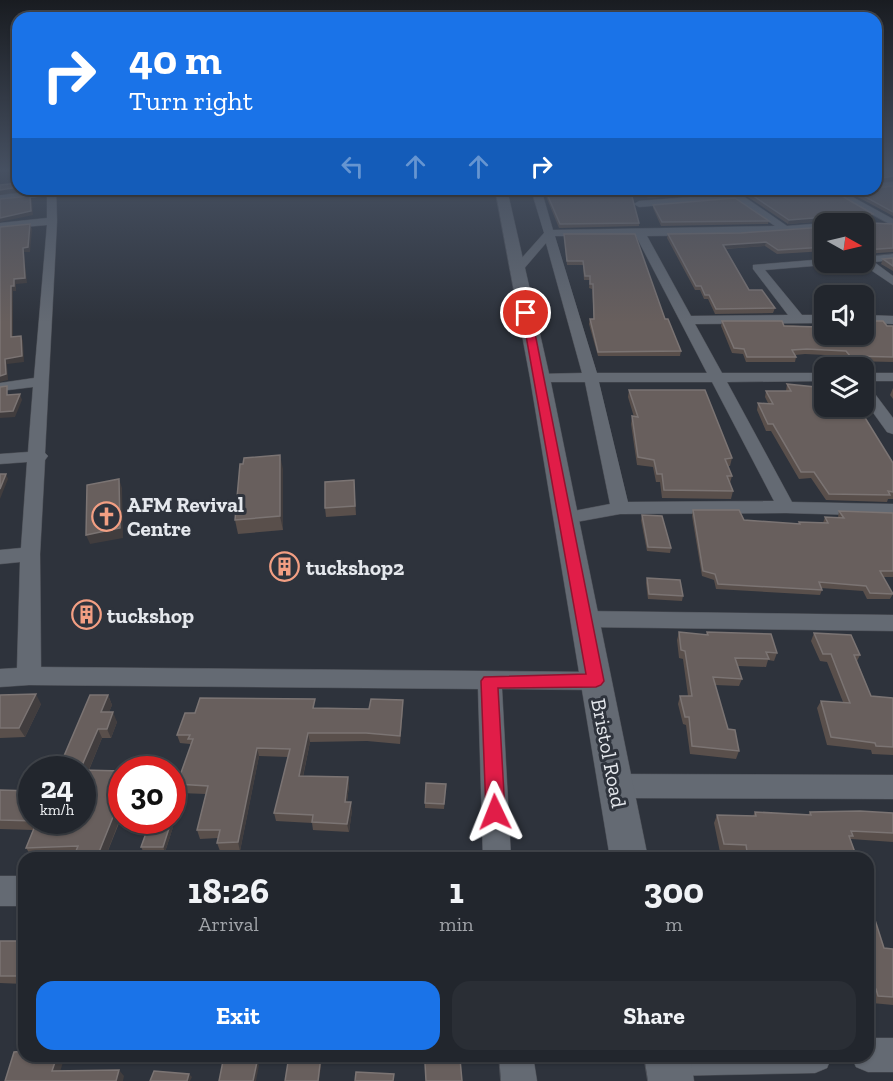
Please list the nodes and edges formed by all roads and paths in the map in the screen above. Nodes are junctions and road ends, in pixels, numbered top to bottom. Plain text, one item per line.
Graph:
1 (47, 221) edge
2 (52, 221) edge
3 (508, 221) edge
4 (546, 221) edge
5 (774, 221) edge
6 (891, 222) edge
7 (874, 223) edge
8 (0, 226) edge
9 (814, 227) edge
10 (785, 229) junction
11 (549, 233) junction
12 (640, 233) junction
13 (893, 257) edge
14 (874, 259) edge
15 (814, 263) edge
16 (874, 267) edge
17 (518, 269) junction
18 (893, 280) edge
19 (798, 319) junction
20 (814, 319) edge
21 (874, 319) edge
22 (686, 320) junction
23 (893, 320) edge
24 (814, 377) edge
25 (874, 377) edge
26 (893, 377) edge
27 (540, 378) junction
28 (591, 378) junction
29 (717, 378) junction
30 (42, 382) junction
31 (0, 387) edge
32 (874, 403) edge
33 (893, 429) edge
34 (39, 456) junction
35 (0, 459) edge
36 (786, 507) junction
37 (620, 508) junction
38 (893, 510) edge
39 (565, 518) junction
40 (30, 554) junction
41 (0, 557) edge
42 (584, 618) junction
43 (893, 622) edge
44 (29, 676) junction
45 (0, 678) edge
46 (490, 681) junction
47 (596, 681) junction
48 (616, 786) junction
49 (893, 787) edge
50 (497, 852) edge
51 (628, 852) edge
52 (0, 891) edge
53 (18, 891) edge
54 (874, 1055) edge
55 (893, 1055) edge
56 (517, 1062) edge
57 (717, 1062) edge
58 (668, 1065) edge
59 (519, 1081) edge

1 - 8 street
2 - 30 street
3 - 17 street, Bristol Road
4 - 11 street
5 - 10 street
6 - 7 street
9 - 10 street
10 - 12 street
11 - 12 street
11 - 17 street
11 - 28 street
12 - 22 street
13 - 14 street
15 - 19 street
16 - 18 street
17 - 27 street, Bristol Road
19 - 20 street
19 - 22 street
21 - 23 street
22 - 29 street
24 - 29 street
25 - 26 street
27 - 28 street
27 - 39 street, Bristol Road
28 - 29 street
28 - 37 street
29 - 36 street
30 - 31 street
30 - 34 street
32 - 33 street
34 - 35 street
34 - 40 street
36 - 37 street
36 - 38 street
37 - 39 street
39 - 42 street, Bristol Road
40 - 41 street
40 - 44 street
42 - 43 street
42 - 47 street, Bristol Road
44 - 45 street
44 - 46 street
46 - 47 street
46 - 50 street
47 - 48 street, Bristol Road
48 - 49 street
48 - 51 street, Bristol Road
52 - 53 street
54 - 55 street
56 - 59 street
57 - 58 street

